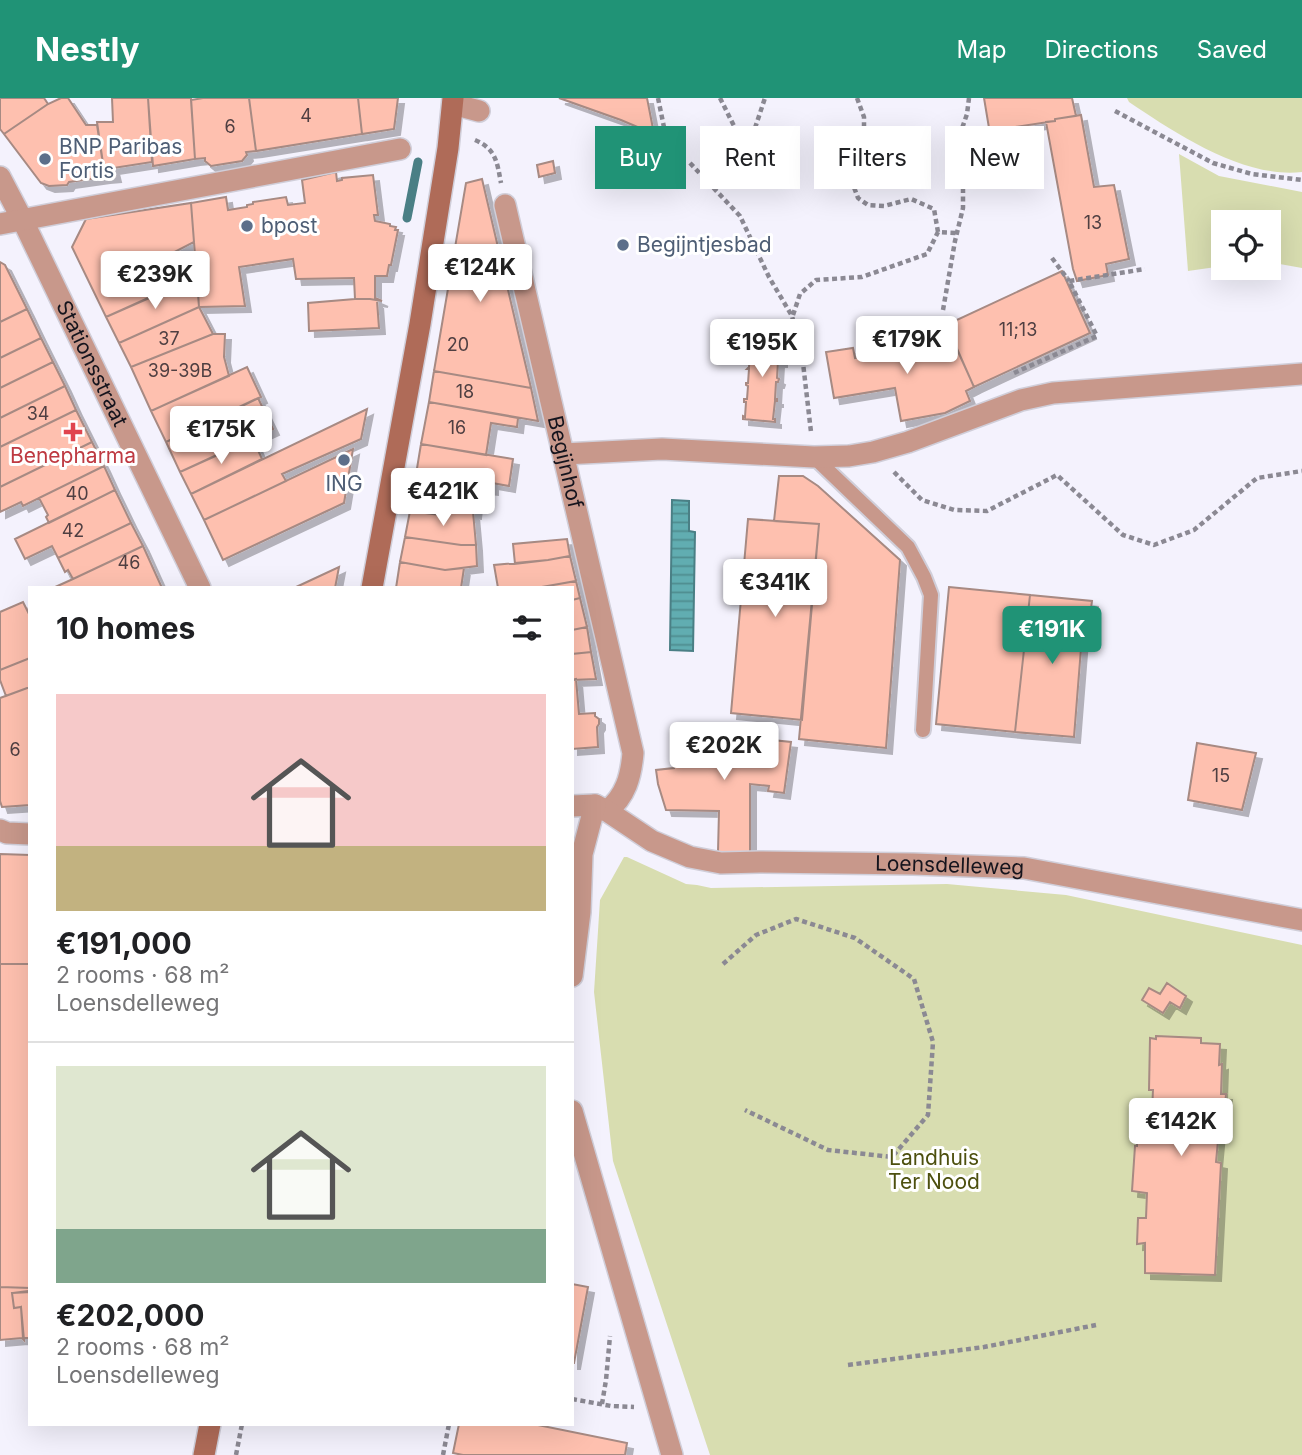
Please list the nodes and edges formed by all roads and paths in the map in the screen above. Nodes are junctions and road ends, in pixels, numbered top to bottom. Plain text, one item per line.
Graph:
1 (658, 98) edge
2 (720, 98) edge
3 (765, 98) edge
4 (857, 98) edge
5 (969, 98) edge
6 (453, 101) edge
7 (479, 111) dead end
8 (1115, 111) dead end
9 (664, 126) edge
10 (735, 126) edge
11 (756, 126) edge
12 (450, 136) junction
13 (400, 149) dead end
14 (690, 163) dead end
15 (0, 177) edge
16 (1302, 180) edge
17 (505, 205) joint
18 (23, 220) junction
19 (0, 224) edge
20 (938, 232) junction
21 (957, 233) junction
22 (1052, 258) dead end
23 (1145, 269) dead end
24 (1069, 281) junction
25 (943, 310) dead end
26 (792, 316) junction
27 (1013, 373) dead end
28 (1302, 374) edge
29 (873, 452) junction
30 (564, 454) junction
31 (814, 457) junction
32 (1302, 471) edge
33 (200, 586) edge
34 (372, 586) edge
35 (923, 730) dead end
36 (574, 806) edge
37 (601, 808) junction
38 (0, 830) edge
39 (28, 834) edge
40 (1302, 920) edge
41 (574, 960) edge
42 (723, 964) dead end
43 (745, 1110) dead end
44 (574, 1118) edge
45 (629, 1309) junction
46 (1096, 1325) dead end
47 (848, 1365) dead end
48 (574, 1399) edge
49 (657, 1403) junction
50 (602, 1404) junction
51 (210, 1426) edge
52 (242, 1426) edge
53 (449, 1426) edge
54 (204, 1455) edge
55 (236, 1455) edge
56 (443, 1455) edge
57 (671, 1455) edge

1 - 9 path
2 - 10 path
3 - 11 path
4 - 20 path
5 - 21 path
6 - 7 street
6 - 12 main road
8 - 16 path
12 - 17 path
12 - 34 main road
13 - 18 street
14 - 26 path
15 - 18 street, Stationsstraat
17 - 30 street, Begijnhof
18 - 19 street
18 - 33 street, Stationsstraat
20 - 21 path
20 - 26 path
21 - 25 path
22 - 24 path
23 - 24 path
24 - 27 path
26 - 31 path
28 - 29 street
29 - 31 street
29 - 32 path
30 - 31 street
30 - 37 street, Begijnhof
31 - 35 lane
36 - 37 street
37 - 40 street, Loensdelleweg
37 - 41 street
38 - 39 street
42 - 43 path
44 - 45 street
45 - 49 street
45 - 50 path
46 - 47 path
48 - 50 path
49 - 50 path
49 - 57 street
51 - 54 main road
52 - 55 path
53 - 56 path

